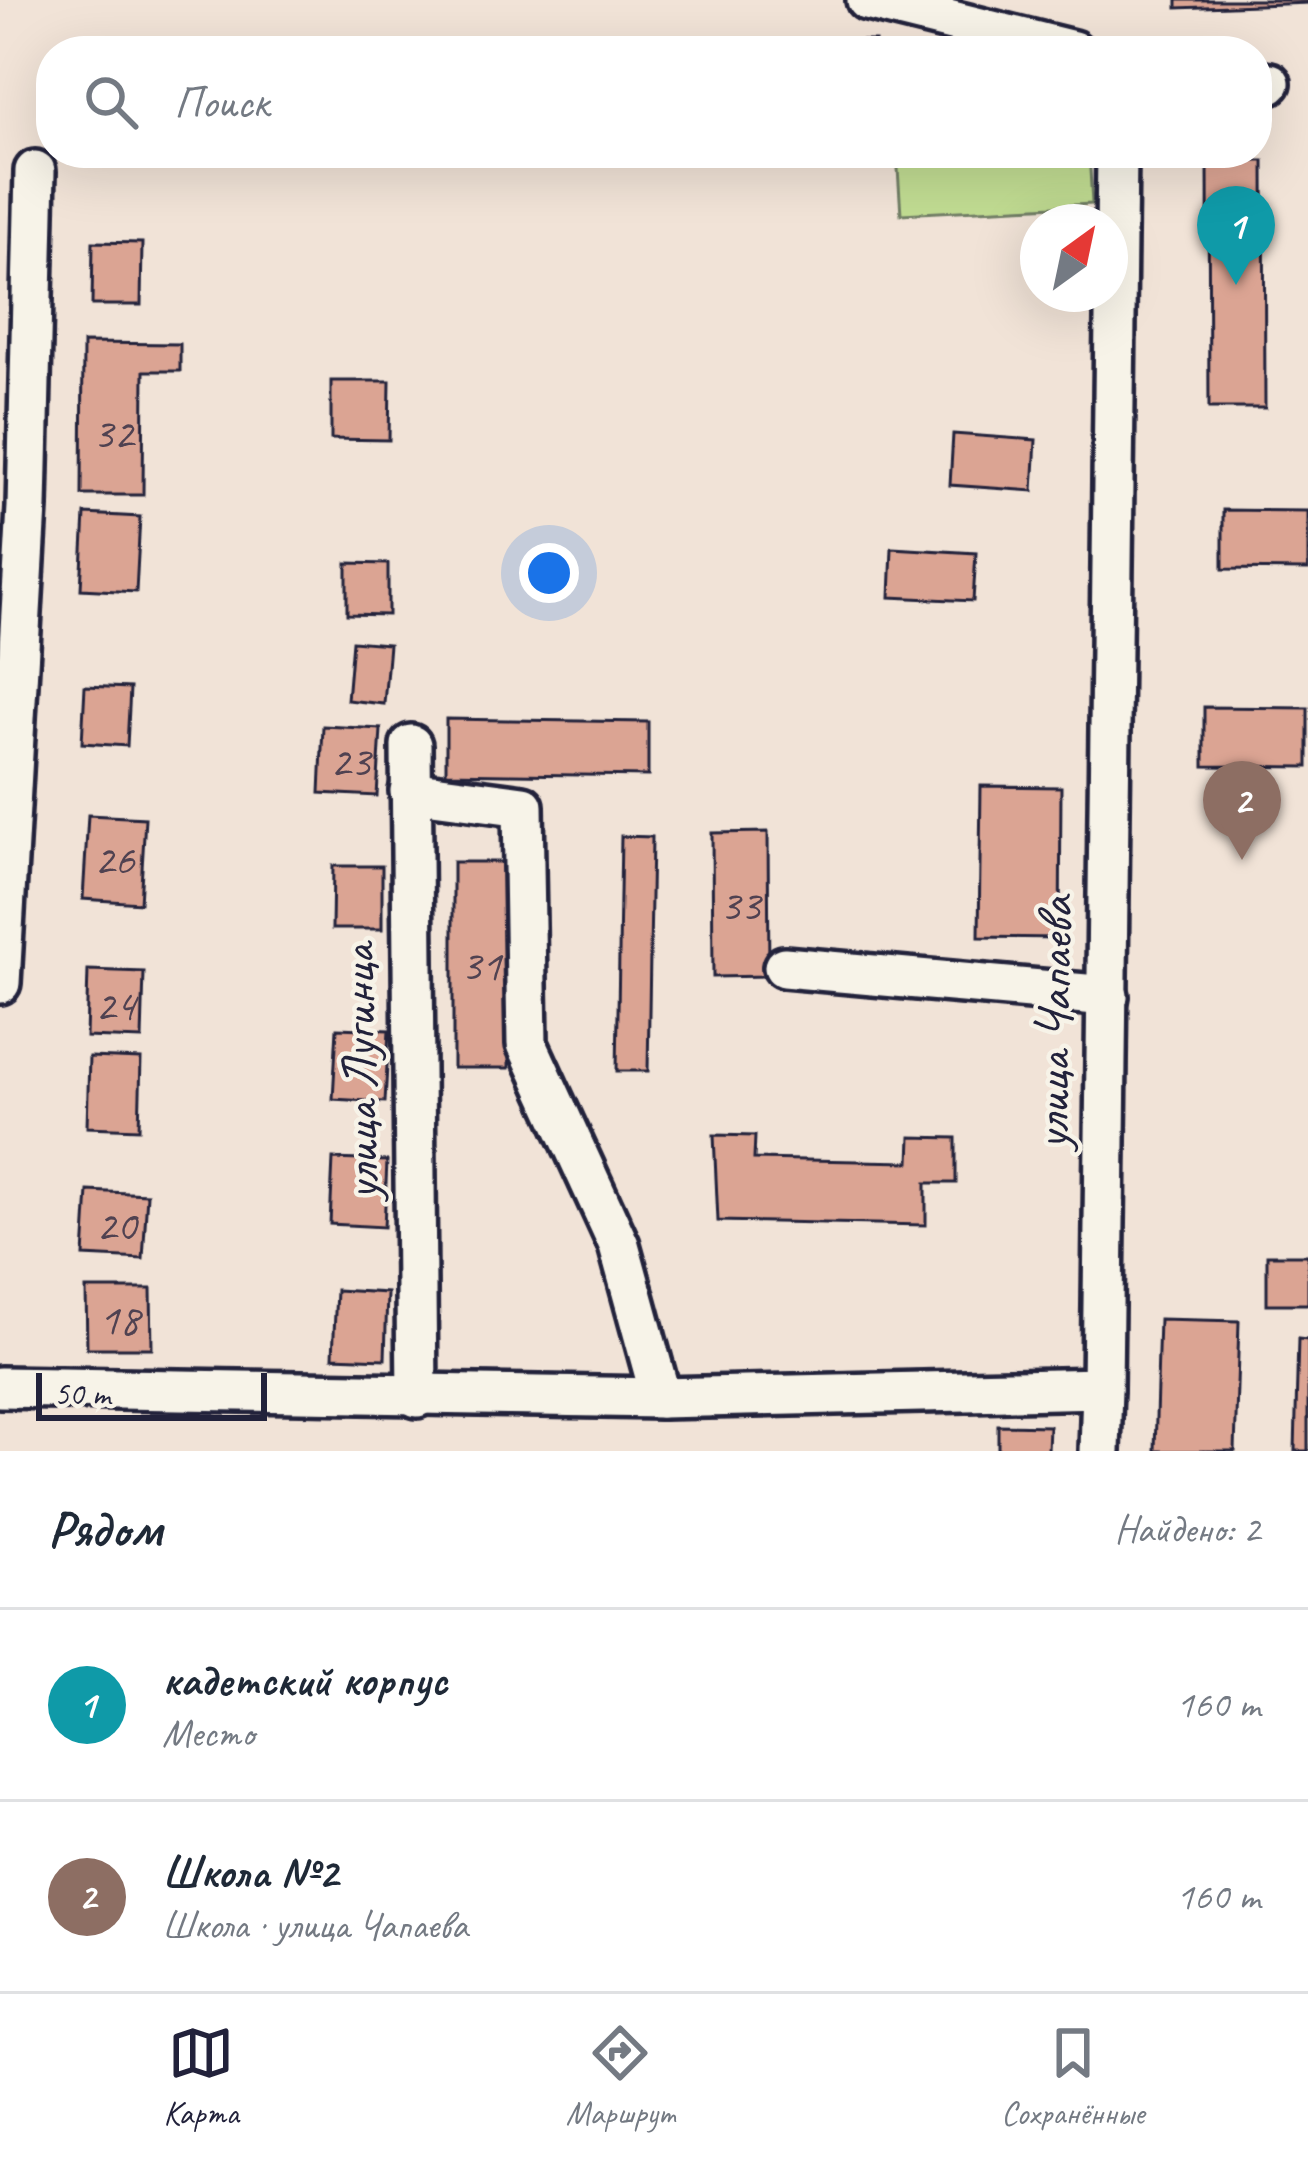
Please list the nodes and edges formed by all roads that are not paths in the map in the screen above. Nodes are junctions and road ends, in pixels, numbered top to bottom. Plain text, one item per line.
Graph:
1 (867, 0) edge
2 (1012, 36) edge
3 (1117, 168) edge
4 (35, 172) dead end
5 (411, 745) dead end
6 (410, 791) junction
7 (784, 967) dead end
8 (0, 983) edge
9 (1108, 996) junction
10 (0, 1387) edge
11 (1102, 1388) junction
12 (416, 1397) junction
13 (661, 1398) junction
14 (1100, 1451) edge

1 - 2 street
3 - 9 street, улица Чапаева
4 - 8 street
5 - 6 street, улица Лугинца
6 - 12 street, улица Лугинца
6 - 13 street
7 - 9 street
9 - 11 street, улица Чапаева
10 - 12 street
11 - 13 street
11 - 14 street, улица Чапаева
12 - 13 street

